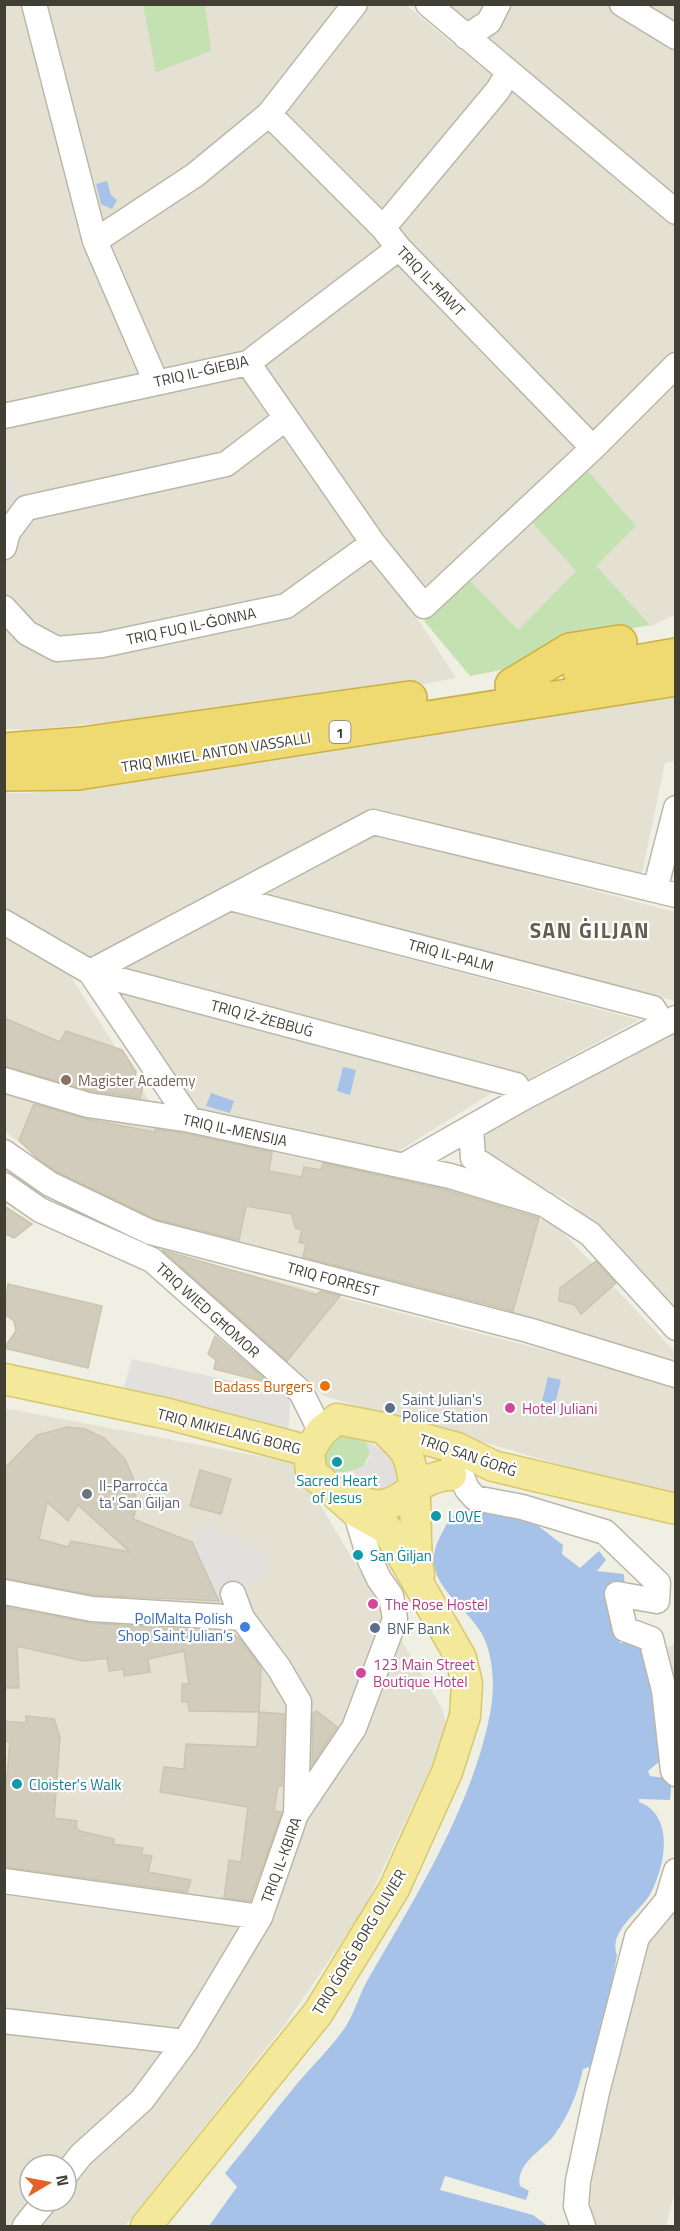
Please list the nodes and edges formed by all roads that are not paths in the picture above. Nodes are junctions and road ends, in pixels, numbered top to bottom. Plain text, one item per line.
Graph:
1 (34, 4) edge
2 (355, 4) edge
3 (428, 4) edge
4 (498, 4) edge
5 (622, 4) edge
6 (466, 37) junction
7 (675, 37) edge
8 (508, 73) junction
9 (269, 114) junction
10 (675, 212) edge
11 (383, 228) junction
12 (95, 241) junction
13 (399, 248) junction
14 (248, 363) junction
15 (675, 365) edge
16 (156, 382) junction
17 (4, 416) edge
18 (285, 419) junction
19 (593, 448) junction
20 (373, 543) junction
21 (4, 546) edge
22 (4, 608) edge
23 (675, 633) edge
24 (675, 655) edge
25 (675, 679) edge
26 (512, 684) junction
27 (4, 750) edge
28 (4, 774) edge
29 (675, 808) edge
30 (665, 892) edge
31 (230, 898) junction
32 (4, 922) edge
33 (90, 972) junction
34 (669, 1021) edge
35 (4, 1080) edge
36 (523, 1098) junction
37 (190, 1120) junction
38 (471, 1128) junction
39 (4, 1152) edge
40 (473, 1158) junction
41 (403, 1166) junction
42 (467, 1181) junction
43 (4, 1185) edge
44 (546, 1205) junction
45 (150, 1232) junction
46 (152, 1260) junction
47 (675, 1328) edge
48 (675, 1375) edge
49 (4, 1380) edge
50 (383, 1428) junction
51 (315, 1442) junction
52 (457, 1458) junction
53 (415, 1486) junction
54 (346, 1502) junction
55 (675, 1509) edge
56 (414, 1527) junction
57 (421, 1587) junction
58 (4, 1592) edge
59 (234, 1594) dead end
60 (242, 1618) junction
61 (675, 1774) edge
62 (296, 1814) junction
63 (675, 1871) edge
64 (4, 1881) edge
65 (260, 1917) junction
66 (4, 2021) edge
67 (185, 2042) junction
68 (78, 2159) edge
69 (35, 2213) edge
70 (25, 2226) edge
71 (146, 2226) edge
72 (583, 2226) edge

1 - 12 street
2 - 9 street
3 - 6 street
4 - 6 street
5 - 7 street
6 - 8 street
8 - 10 street
8 - 11 street
9 - 11 street, TRIQ IL-ĦAWT
9 - 12 street
11 - 13 street, TRIQ IL-ĦAWT
12 - 16 street
13 - 14 street, TRIQ IL-ǴIEBJA
13 - 19 street, TRIQ IL-ĦAWT
14 - 16 street, TRIQ IL-ǴIEBJA
14 - 18 street
15 - 19 street
16 - 17 street, TRIQ IL-ǴIEBJA
18 - 20 street
18 - 21 street
19 - 20 street
20 - 22 street, TRIQ FUQ IL-ǴONNA
23 - 26 highway
24 - 26 highway, TRIQ MIKIEL ANTON VASSALLI / 1
25 - 28 highway, TRIQ MIKIEL ANTON VASSALLI / 1
26 - 27 highway, TRIQ MIKIEL ANTON VASSALLI / 1
29 - 30 street
30 - 31 street
31 - 33 street
31 - 34 street, TRIQ IL-PALM
32 - 33 street, TRIQ IŻ-ŻEBBUĠ
33 - 36 street, TRIQ IŻ-ŻEBBUĠ
33 - 37 street
34 - 36 street
35 - 37 street, TRIQ IL-MENSIJA
36 - 38 street
37 - 41 street, TRIQ IL-MENSIJA
38 - 40 street
38 - 41 street
39 - 45 street, TRIQ FORREST
40 - 42 street
40 - 44 street, TRIQ IL-MENSIJA
41 - 42 street, TRIQ IL-MENSIJA
42 - 44 street, TRIQ IL-MENSIJA
43 - 46 street, TRIQ WIED GĦOMOR
44 - 47 street, TRIQ IL-MENSIJA
45 - 46 street
45 - 48 street, TRIQ FORREST
46 - 51 street, TRIQ WIED GĦOMOR
49 - 51 main road, TRIQ MIKIELANĠ BORG
50 - 51 main road, TRIQ SAN ĠORĠ
50 - 52 main road, TRIQ SAN ĠORĠ
50 - 53 main road
51 - 54 main road, TRIQ MIKIELANĠ BORG
52 - 53 main road
52 - 55 main road, TRIQ SAN ĠORĠ
52 - 56 main road
52 - 61 street
53 - 54 main road
53 - 56 main road
54 - 57 main road, TRIQ MIKIELANĠ BORG
54 - 62 street, TRIQ IL-KBIRA
56 - 57 main road
57 - 71 main road, TRIQ ĠORĠ BORG OLIVIER
58 - 60 street
59 - 60 street
60 - 62 street
62 - 65 street, TRIQ IL-KBIRA
63 - 72 street
64 - 65 street
65 - 67 street, TRIQ IL-KBIRA
66 - 67 street
67 - 68 street, TRIQ IL-KBIRA
69 - 70 street

